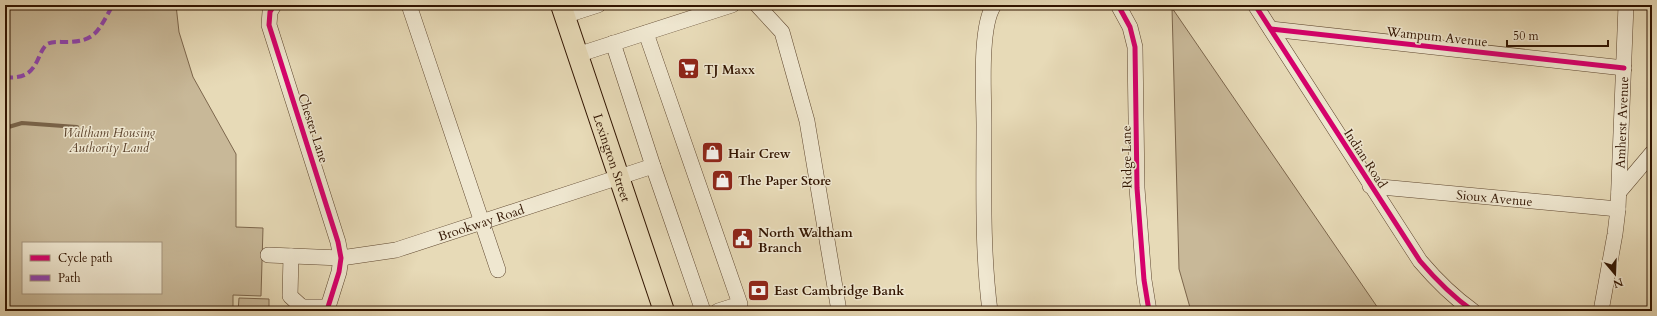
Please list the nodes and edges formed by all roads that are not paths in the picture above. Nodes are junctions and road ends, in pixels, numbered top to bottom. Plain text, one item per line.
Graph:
1 (274, 5) edge
2 (409, 5) edge
3 (598, 5) edge
4 (732, 5) edge
5 (757, 5) edge
6 (994, 5) edge
7 (1118, 5) edge
8 (1255, 5) edge
9 (1626, 5) edge
10 (562, 10) edge
11 (1271, 29) junction
12 (646, 33) junction
13 (613, 43) junction
14 (578, 55) junction
15 (1624, 68) junction
16 (1652, 152) edge
17 (653, 166) junction
18 (618, 177) junction
19 (1370, 186) junction
20 (1619, 192) junction
21 (1618, 209) junction
22 (483, 222) junction
23 (268, 255) dead end
24 (291, 256) junction
25 (341, 258) junction
26 (498, 270) dead end
27 (302, 309) edge
28 (664, 311) edge
29 (703, 311) edge
30 (718, 311) edge
31 (839, 311) edge
32 (990, 311) edge
33 (1149, 311) edge
34 (1474, 311) edge
35 (1601, 311) edge

1 - 25 street, Chester Lane
2 - 22 street
3 - 10 street
4 - 12 street
5 - 31 street
6 - 32 street
7 - 33 street, Ridge Lane
8 - 11 street, Indian Road
9 - 15 street, Amherst Avenue
10 - 14 main road, Lexington Street
11 - 15 street, Wampum Avenue
11 - 19 street, Indian Road
12 - 13 street
12 - 30 street
13 - 14 street
13 - 17 street
14 - 18 main road, Lexington Street
15 - 20 street, Amherst Avenue
16 - 20 street
17 - 18 street, Brookway Road
17 - 29 street
18 - 22 street, Brookway Road
18 - 28 main road, Lexington Street
19 - 21 street, Sioux Avenue
19 - 34 street, Indian Road
20 - 21 street, Amherst Avenue
21 - 35 street, Amherst Avenue
22 - 25 street, Brookway Road
22 - 26 street
23 - 24 street, Brookway Road
24 - 25 street, Brookway Road
24 - 27 street
25 - 27 street

